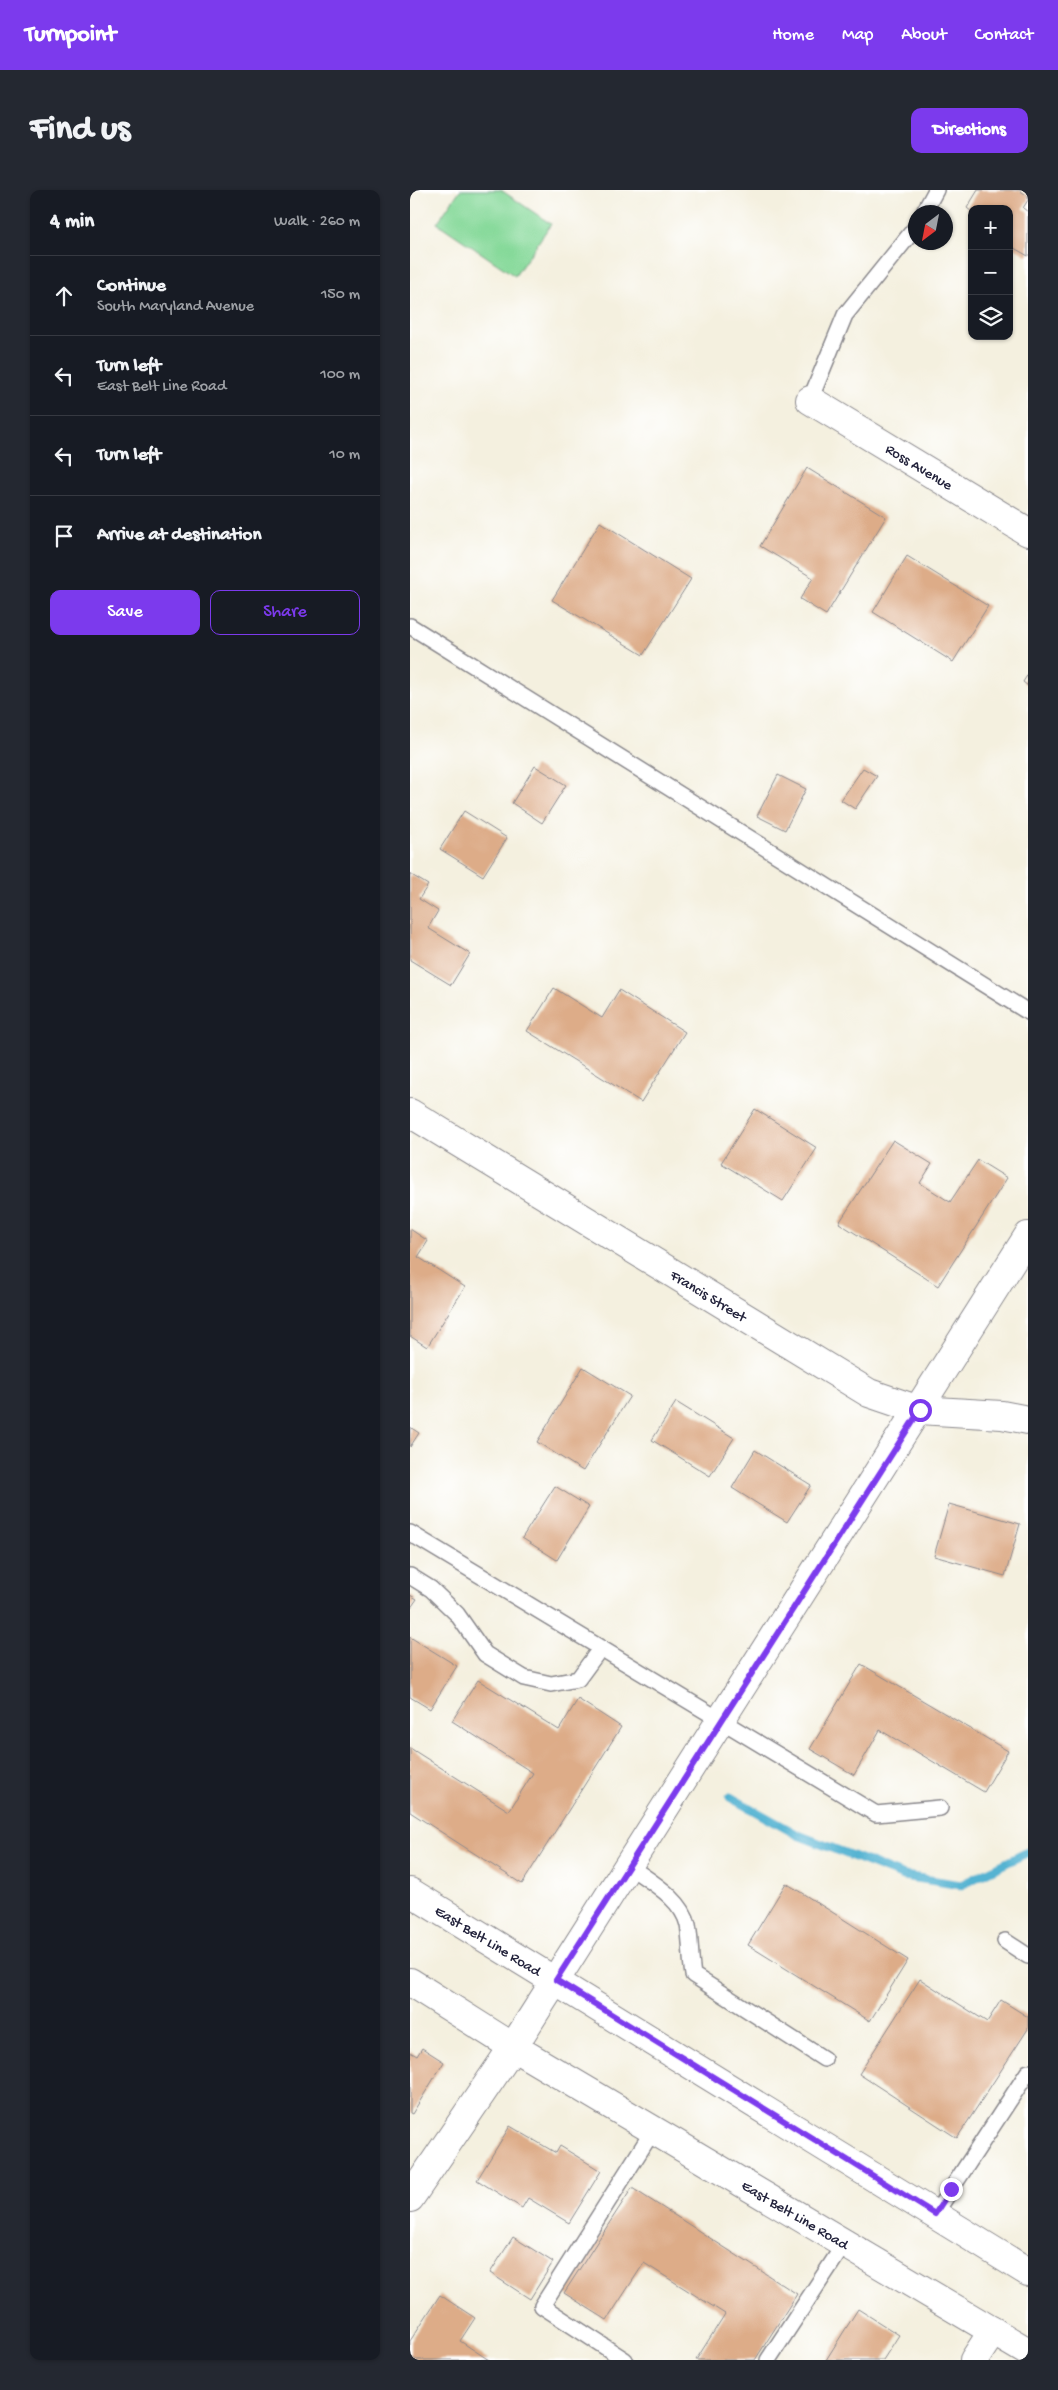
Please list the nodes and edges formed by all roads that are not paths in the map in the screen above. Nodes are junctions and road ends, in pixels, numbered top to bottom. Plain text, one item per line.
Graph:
1 (936, 190) edge
2 (928, 205) edge
3 (908, 237) edge
4 (810, 400) joint
5 (1028, 532) edge
6 (410, 626) edge
7 (1028, 1012) edge
8 (410, 1113) edge
9 (1028, 1236) edge
10 (920, 1410) junction
11 (1028, 1420) edge
12 (410, 1533) edge
13 (410, 1576) edge
14 (600, 1649) junction
15 (721, 1721) junction
16 (940, 1808) dead end
17 (629, 1866) junction
18 (410, 1892) edge
19 (1006, 1941) dead end
20 (1028, 1956) edge
21 (556, 1980) junction
22 (410, 1982) edge
23 (513, 2047) junction
24 (824, 2059) dead end
25 (1028, 2072) edge
26 (654, 2130) junction
27 (410, 2198) edge
28 (935, 2214) junction
29 (845, 2243) junction
30 (1028, 2272) edge
31 (993, 2331) junction
32 (1028, 2352) edge
33 (625, 2360) edge
34 (768, 2360) edge
35 (974, 2360) edge

1 - 2 lane
3 - 4 lane
4 - 5 street, Ross Avenue
6 - 7 lane
8 - 10 street, Francis Street
9 - 10 street
10 - 11 street, Francis Street
10 - 15 street
12 - 14 lane
13 - 14 lane
14 - 15 lane
15 - 16 lane
15 - 17 street
17 - 21 street
17 - 24 lane
18 - 21 street, East Belt Line Road
19 - 20 lane
21 - 23 street
21 - 28 street, East Belt Line Road
22 - 23 street, East Belt Line Road
23 - 26 street, East Belt Line Road
23 - 27 street
25 - 28 lane
26 - 29 street, East Belt Line Road
26 - 33 lane
28 - 30 street, East Belt Line Road
29 - 31 street, East Belt Line Road
29 - 34 lane
31 - 32 street, East Belt Line Road
31 - 35 street

